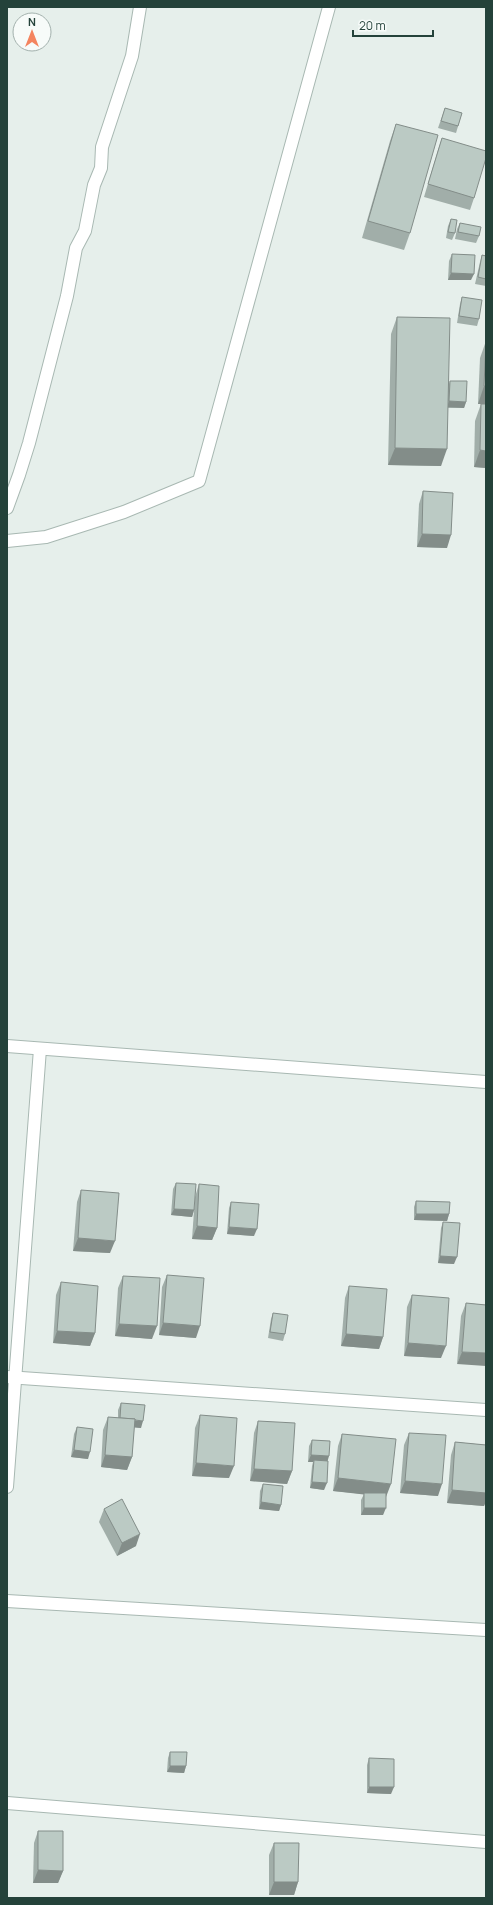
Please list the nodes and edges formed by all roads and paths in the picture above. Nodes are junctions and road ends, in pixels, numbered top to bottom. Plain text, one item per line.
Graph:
1 (140, 7) edge
2 (330, 7) edge
3 (7, 508) edge
4 (7, 541) edge
5 (7, 1046) edge
6 (40, 1049) junction
7 (486, 1082) edge
8 (12, 1377) edge
9 (486, 1410) edge
10 (7, 1487) edge
11 (7, 1601) edge
12 (486, 1630) edge
13 (7, 1803) edge
14 (486, 1842) edge

1 - 3 street
2 - 4 street
5 - 6 street
6 - 7 street
6 - 8 street
8 - 9 street
8 - 10 street
11 - 12 street
13 - 14 street

